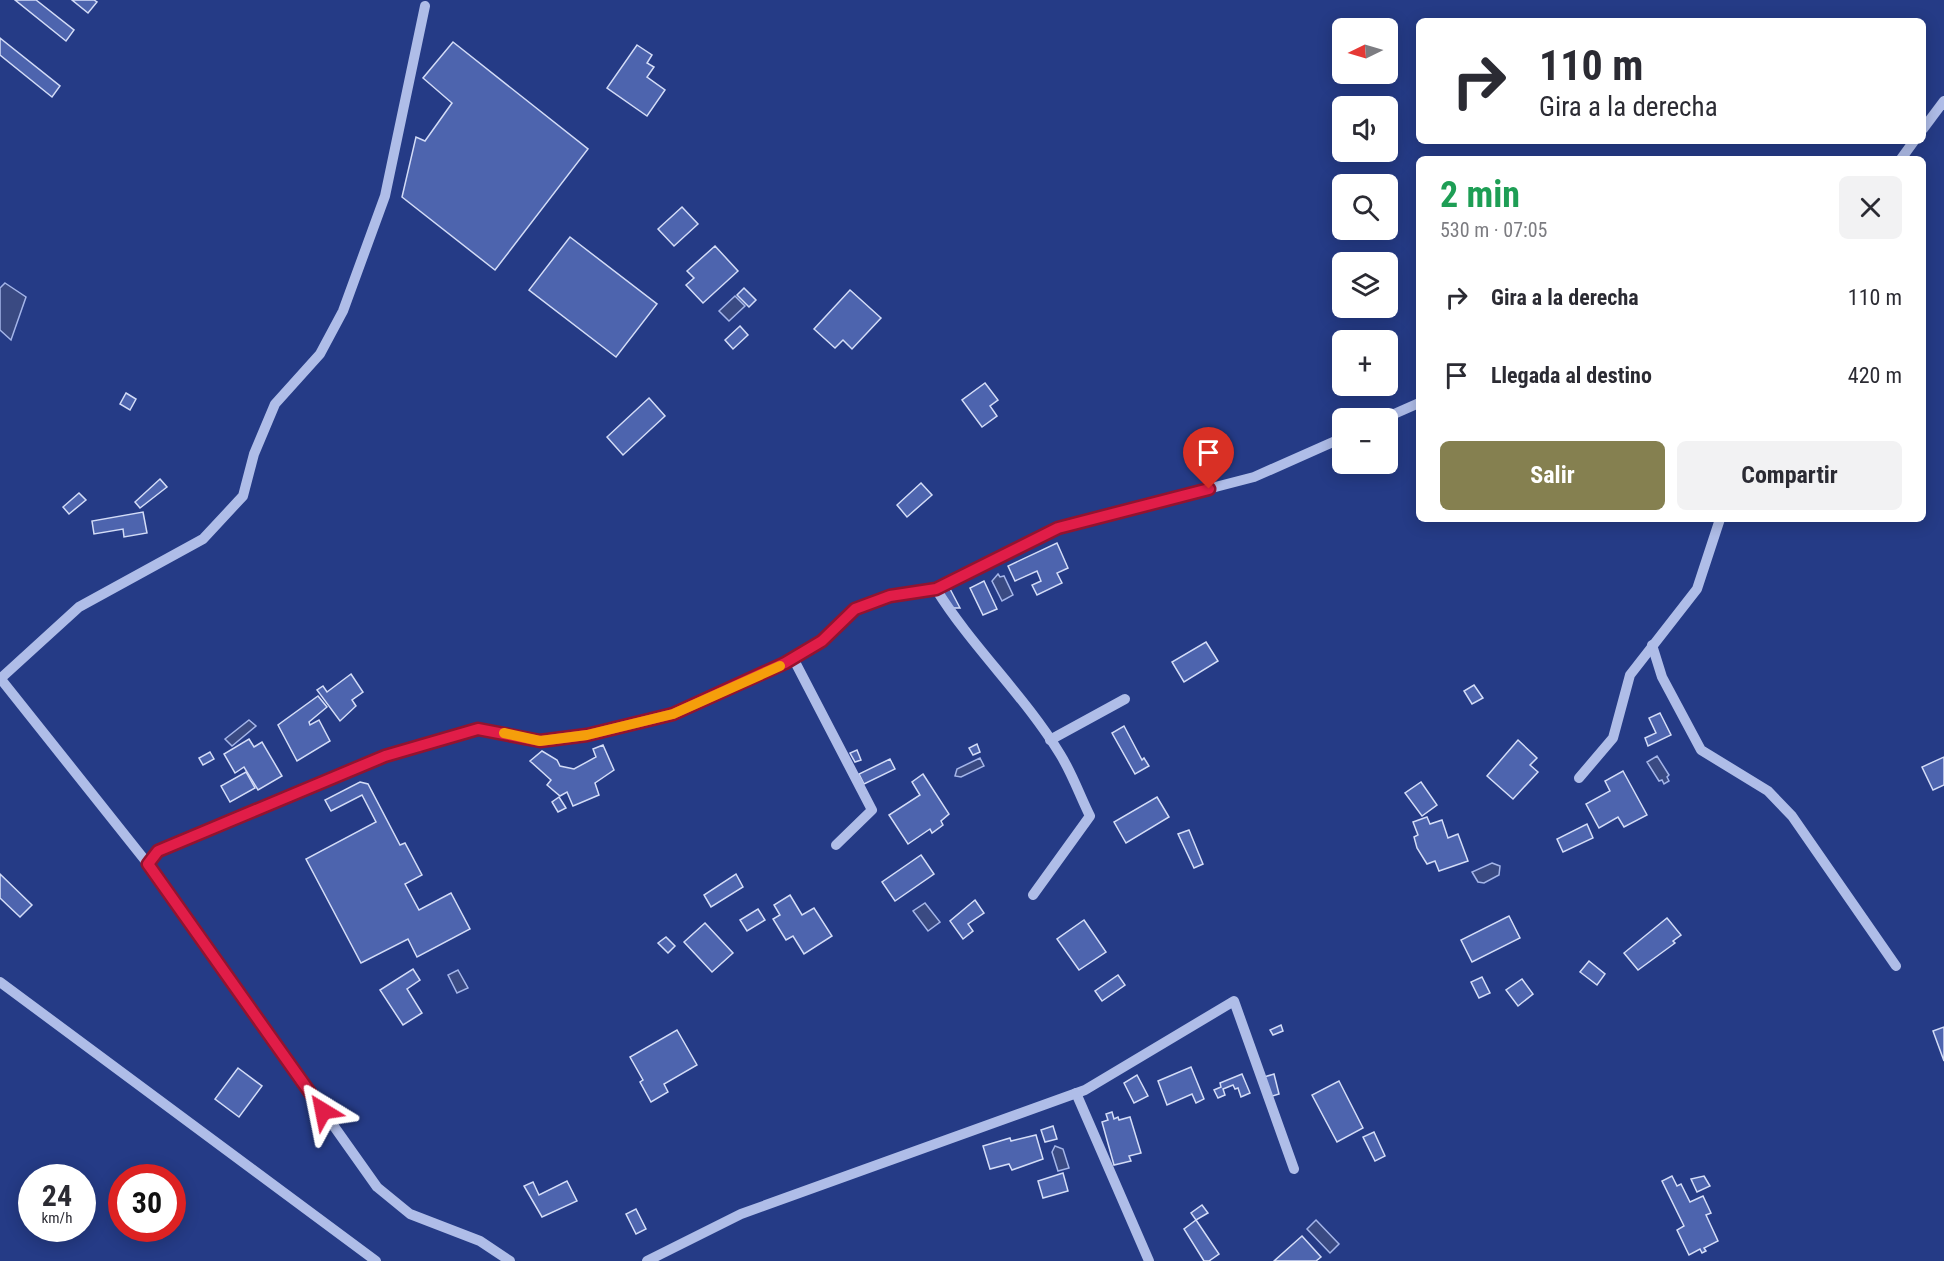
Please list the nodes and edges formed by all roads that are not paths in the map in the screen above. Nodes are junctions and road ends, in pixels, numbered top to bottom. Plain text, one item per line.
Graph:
1 (425, 6) dead end
2 (1944, 101) edge
3 (1926, 125) edge
4 (1416, 405) edge
5 (1398, 413) edge
6 (1332, 442) edge
7 (1719, 522) edge
8 (936, 589) junction
9 (1652, 645) junction
10 (793, 658) junction
11 (0, 678) edge
12 (1125, 699) dead end
13 (1050, 740) junction
14 (1579, 778) dead end
15 (836, 845) dead end
16 (148, 864) junction
17 (1033, 895) dead end
18 (1896, 966) dead end
19 (0, 982) edge
20 (1076, 1093) junction
21 (1294, 1169) dead end
22 (376, 1261) edge
23 (510, 1261) edge
24 (647, 1261) edge
25 (1149, 1261) edge

1 - 11 street
2 - 3 street
4 - 5 street
6 - 8 street
7 - 9 street
8 - 10 street
8 - 13 street
9 - 14 street
9 - 18 street
10 - 15 street
10 - 16 street
11 - 16 street
12 - 13 street
13 - 17 street
16 - 23 street
19 - 22 street
20 - 21 street
20 - 24 street
20 - 25 street

